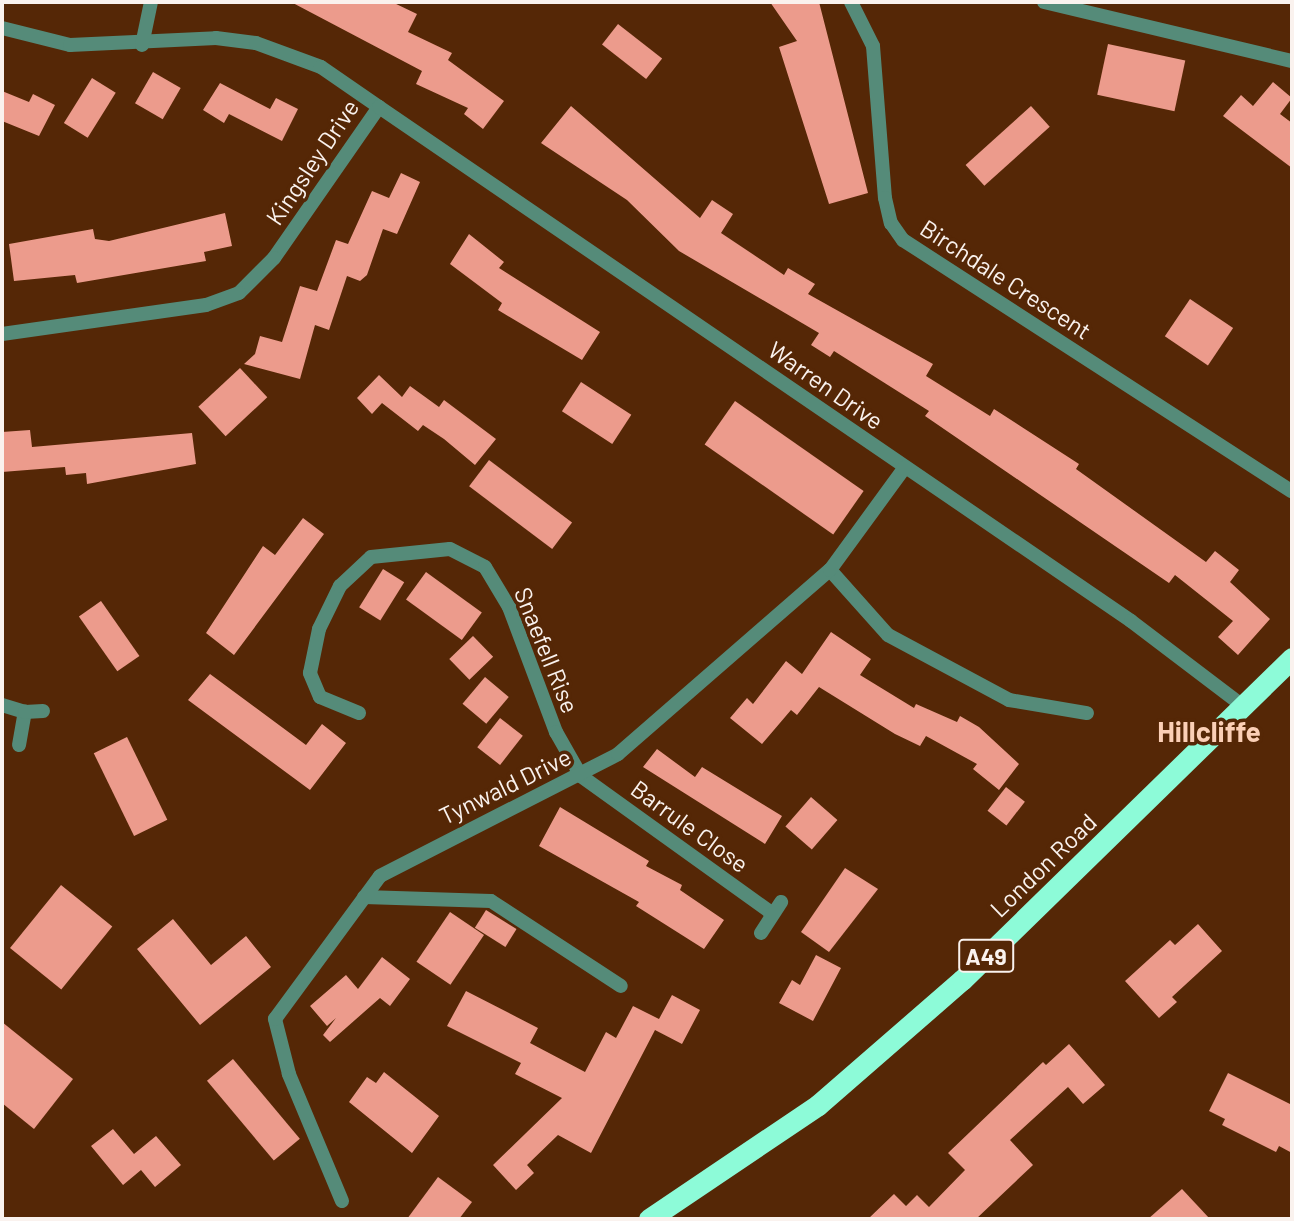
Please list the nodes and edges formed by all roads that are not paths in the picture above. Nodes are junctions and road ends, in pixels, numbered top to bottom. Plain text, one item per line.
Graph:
1 (151, 2) edge
2 (851, 2) edge
3 (1044, 2) edge
4 (2, 28) edge
5 (142, 45) junction
6 (1292, 61) edge
7 (379, 107) junction
8 (2, 334) edge
9 (905, 467) junction
10 (1292, 492) edge
11 (830, 570) junction
12 (1292, 658) edge
13 (2, 705) edge
14 (1243, 706) junction
15 (43, 711) dead end
16 (25, 712) junction
17 (359, 713) dead end
18 (1087, 713) dead end
19 (19, 745) dead end
20 (581, 776) junction
21 (363, 897) junction
22 (761, 933) dead end
23 (621, 986) dead end
24 (342, 1201) dead end
25 (649, 1219) edge

1 - 5 street
2 - 10 street, Birchdale Crescent
3 - 6 street
4 - 5 street, Kingsley Drive
5 - 7 street, Kingsley Drive
7 - 8 street, Kingsley Drive
7 - 9 street, Warren Drive
9 - 11 street, Tynwald Drive
9 - 14 street, Warren Drive
11 - 18 street
11 - 20 street, Tynwald Drive
12 - 14 highway, London Road / A49
13 - 16 street
14 - 25 highway, London Road / A49
15 - 16 street
16 - 19 street
17 - 20 street, Snaefell Rise
20 - 21 street, Tynwald Drive
20 - 22 street, Barrule Close
21 - 23 street
21 - 24 street, Tynwald Drive

